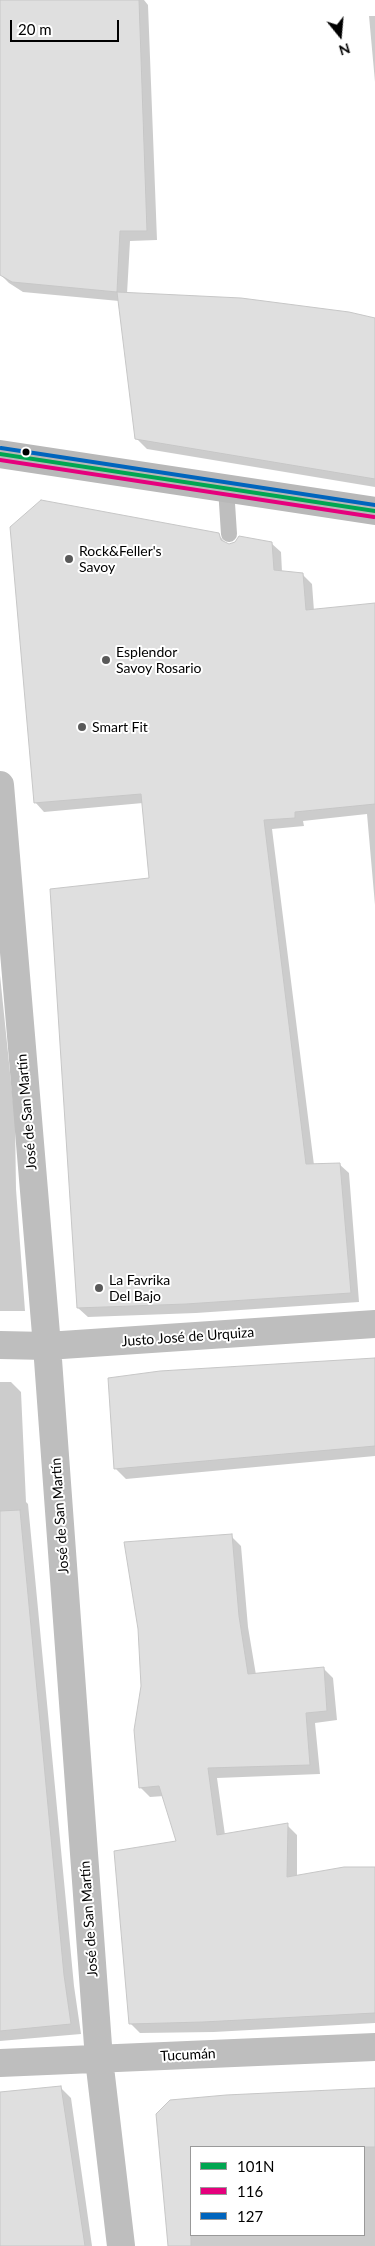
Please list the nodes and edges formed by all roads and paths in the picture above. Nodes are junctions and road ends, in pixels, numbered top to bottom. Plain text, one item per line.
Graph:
1 (0, 454) edge
2 (226, 488) junction
3 (375, 511) edge
4 (229, 534) dead end
5 (0, 785) edge
6 (375, 1324) edge
7 (0, 1345) edge
8 (47, 1346) junction
9 (375, 2047) edge
10 (100, 2059) junction
11 (0, 2063) edge
12 (121, 2246) edge

1 - 2 main road
2 - 3 main road
2 - 4 lane
5 - 8 street, José de San Martín
6 - 8 street, Justo José de Urquiza
7 - 8 street, Justo José de Urquiza
8 - 10 street, José de San Martín
9 - 10 street, Tucumán
10 - 11 street, Tucumán
10 - 12 street, José de San Martín

